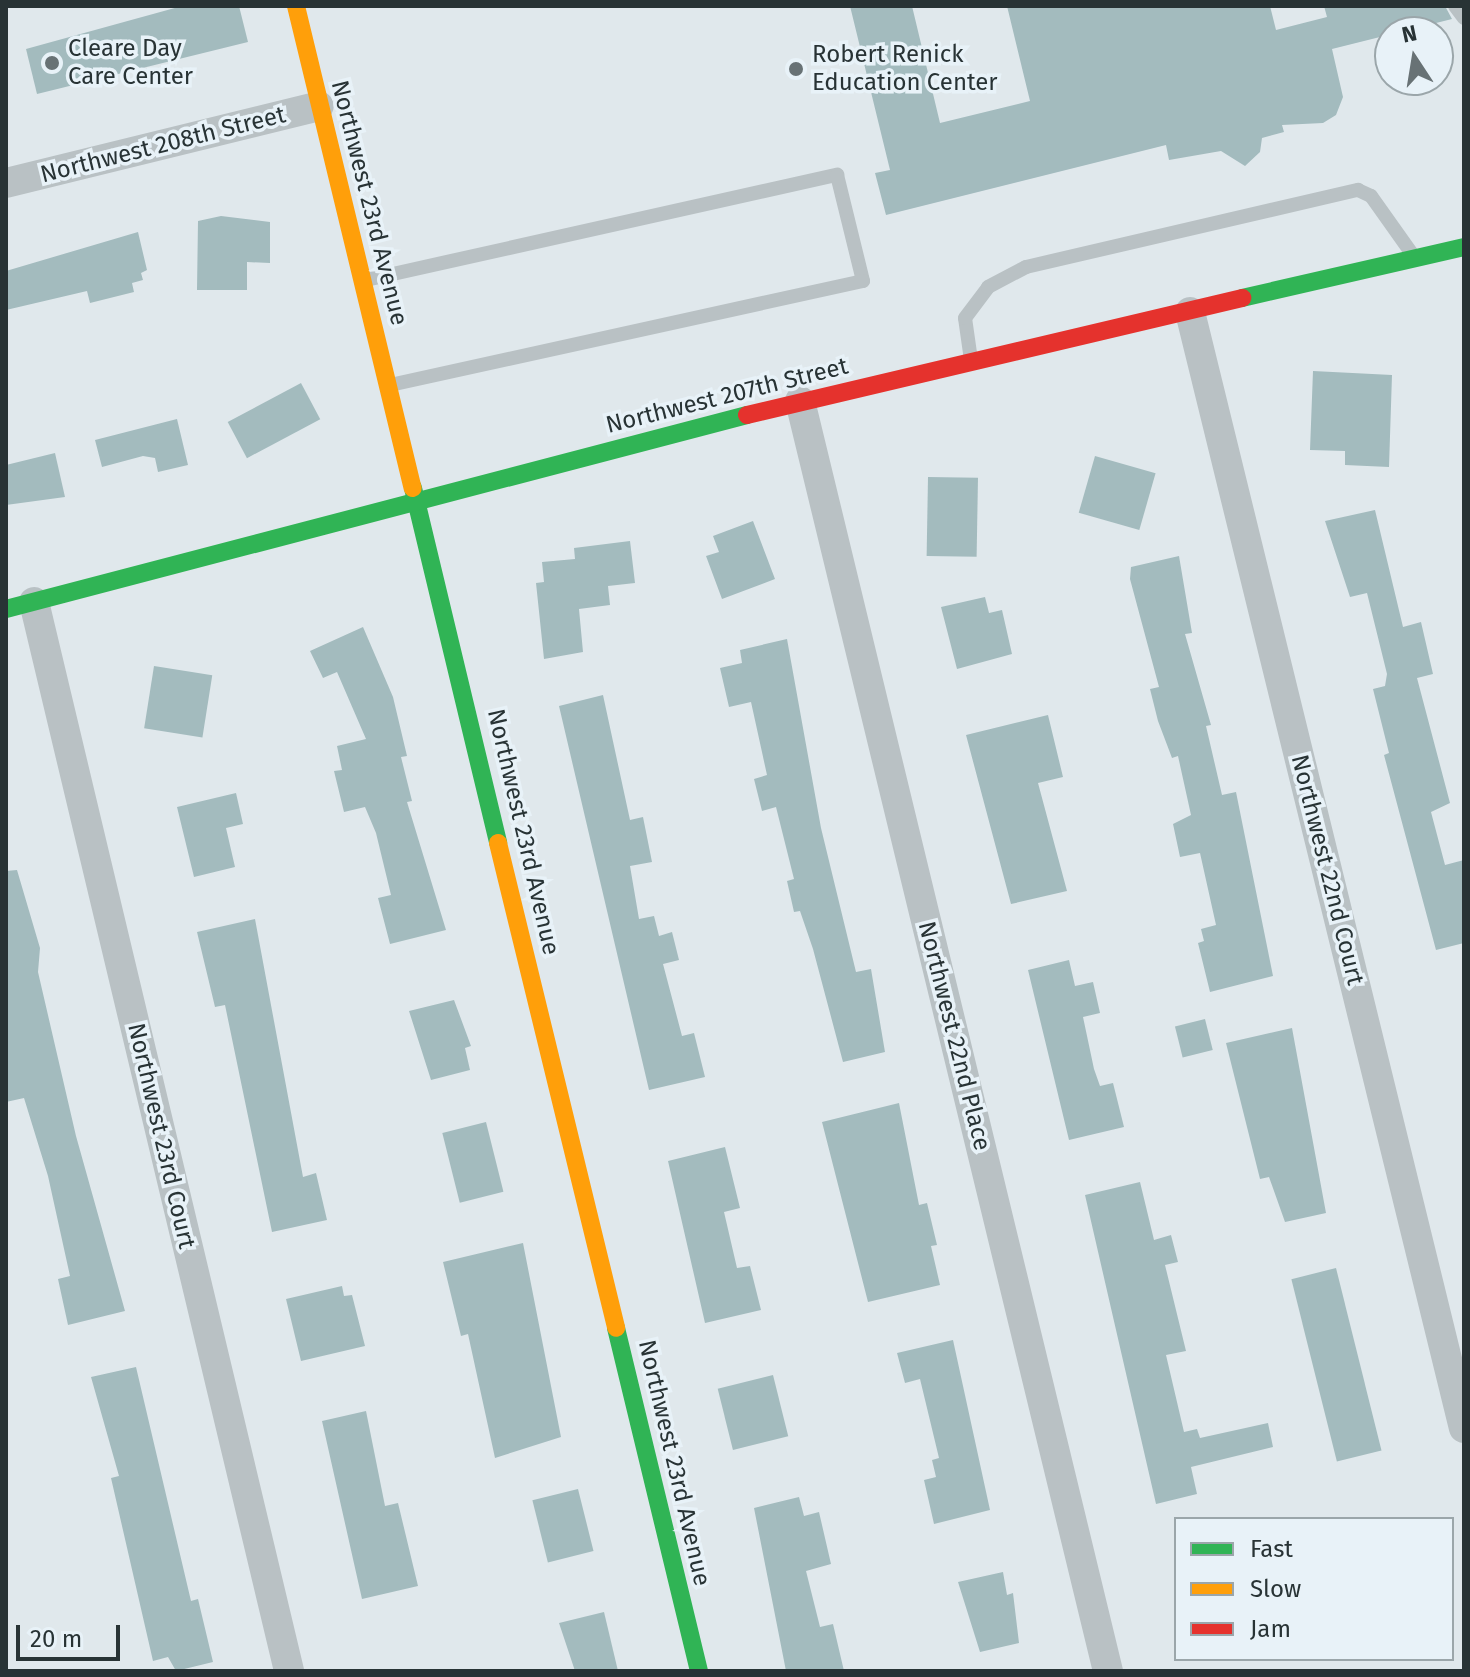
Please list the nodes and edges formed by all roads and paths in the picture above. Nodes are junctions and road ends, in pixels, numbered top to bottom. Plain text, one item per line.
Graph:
1 (296, 6) edge
2 (1455, 6) edge
3 (1464, 18) edge
4 (319, 106) junction
5 (6, 183) edge
6 (1464, 247) edge
7 (1415, 259) junction
8 (364, 280) junction
9 (1190, 312) junction
10 (972, 361) junction
11 (390, 385) junction
12 (800, 401) junction
13 (419, 499) junction
14 (20, 606) edge
15 (1464, 1428) edge
16 (289, 1671) edge
17 (699, 1671) edge
18 (1108, 1671) edge

1 - 4 street, Northwest 23rd Avenue
2 - 3 lane
4 - 5 street, Northwest 208th Street
4 - 8 street, Northwest 23rd Avenue
6 - 7 street, Northwest 207th Street
7 - 9 street, Northwest 207th Street
7 - 10 lane
8 - 11 street, Northwest 23rd Avenue
8 - 11 lane
9 - 10 street, Northwest 207th Street
9 - 15 street, Northwest 22nd Court
10 - 12 street, Northwest 207th Street
11 - 13 street, Northwest 23rd Avenue
12 - 13 street, Northwest 207th Street
12 - 18 street, Northwest 22nd Place
13 - 14 street, Northwest 207th Street
13 - 17 street, Northwest 23rd Avenue
14 - 16 street, Northwest 23rd Court

